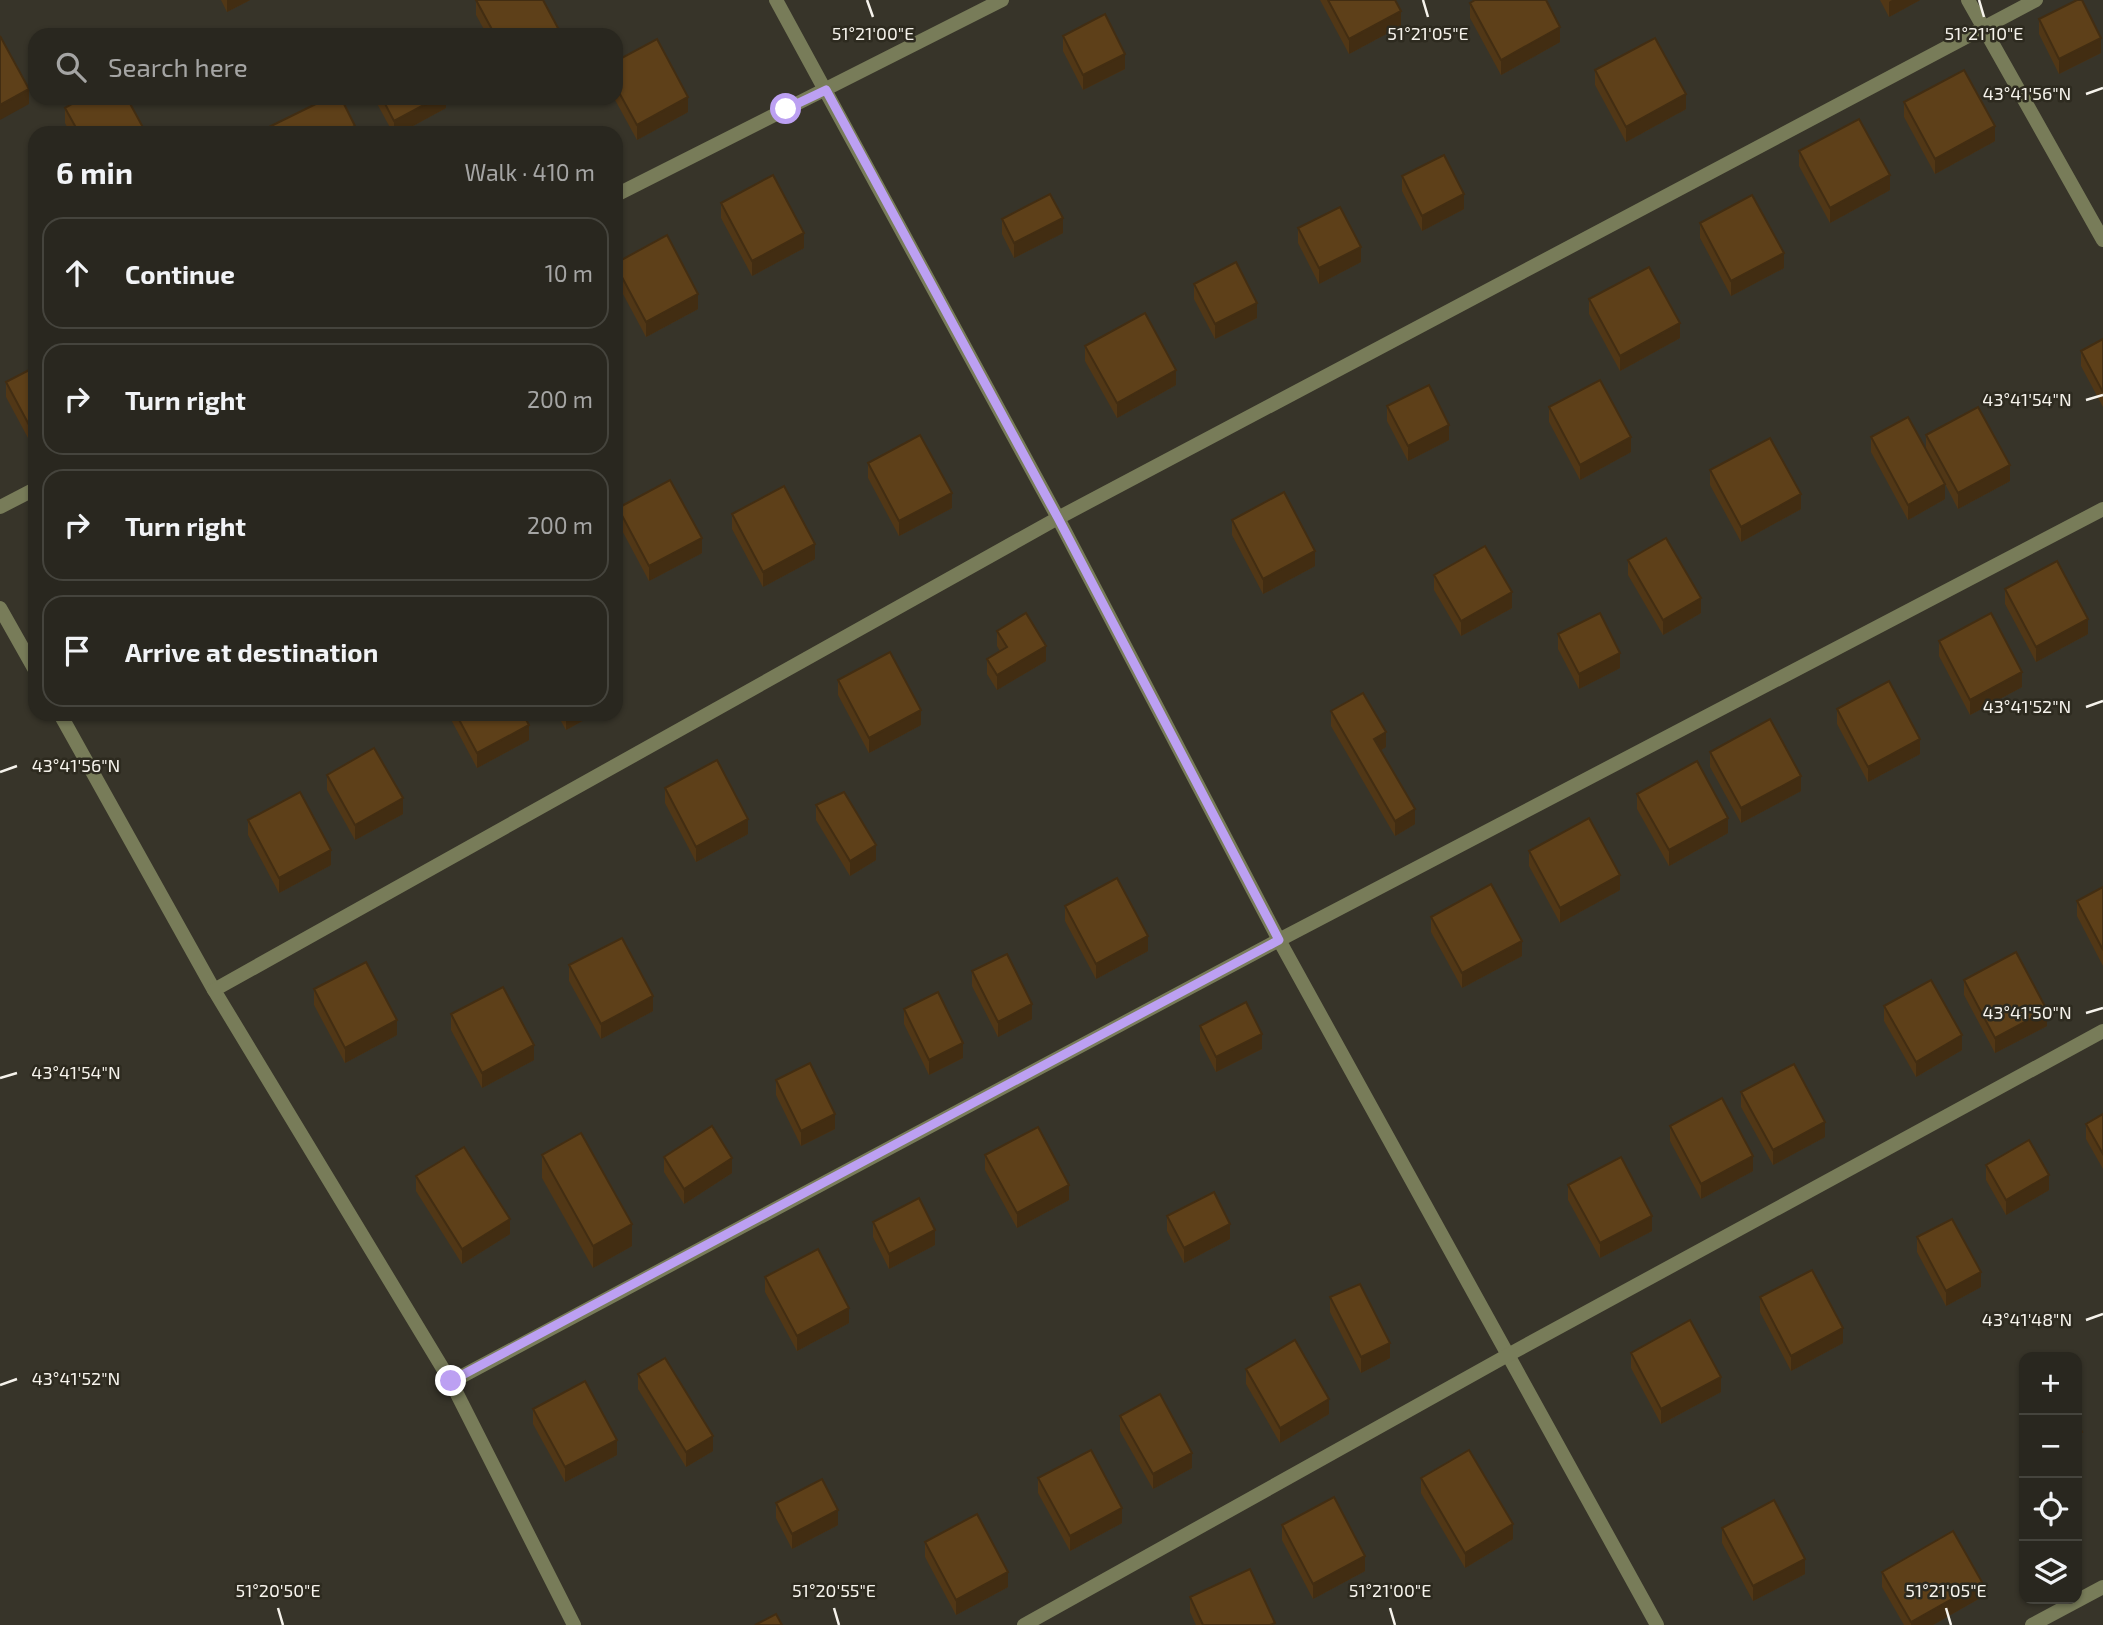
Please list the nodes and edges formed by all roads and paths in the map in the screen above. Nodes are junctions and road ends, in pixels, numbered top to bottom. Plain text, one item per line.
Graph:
1 (776, 0) edge
2 (1002, 0) edge
3 (1968, 0) edge
4 (2036, 0) edge
5 (1984, 28) junction
6 (826, 90) junction
7 (623, 192) edge
8 (2103, 240) edge
9 (28, 493) edge
10 (0, 507) edge
11 (2103, 509) edge
12 (1058, 518) junction
13 (0, 608) edge
14 (28, 658) edge
15 (64, 721) edge
16 (1279, 940) junction
17 (214, 990) junction
18 (2103, 1031) edge
19 (1508, 1355) junction
20 (451, 1381) junction
21 (2103, 1587) edge
22 (574, 1625) edge
23 (1024, 1625) edge
24 (1657, 1625) edge
25 (2032, 1625) edge

1 - 6 street
2 - 6 street
3 - 5 street
4 - 5 street
5 - 8 street
5 - 12 street
6 - 7 street
6 - 12 street
9 - 10 street
11 - 16 street
12 - 16 street
12 - 17 street
13 - 14 street
15 - 17 street
16 - 19 street
16 - 20 street
17 - 20 street
18 - 19 street
19 - 23 street
19 - 24 street
20 - 22 street
21 - 25 street

